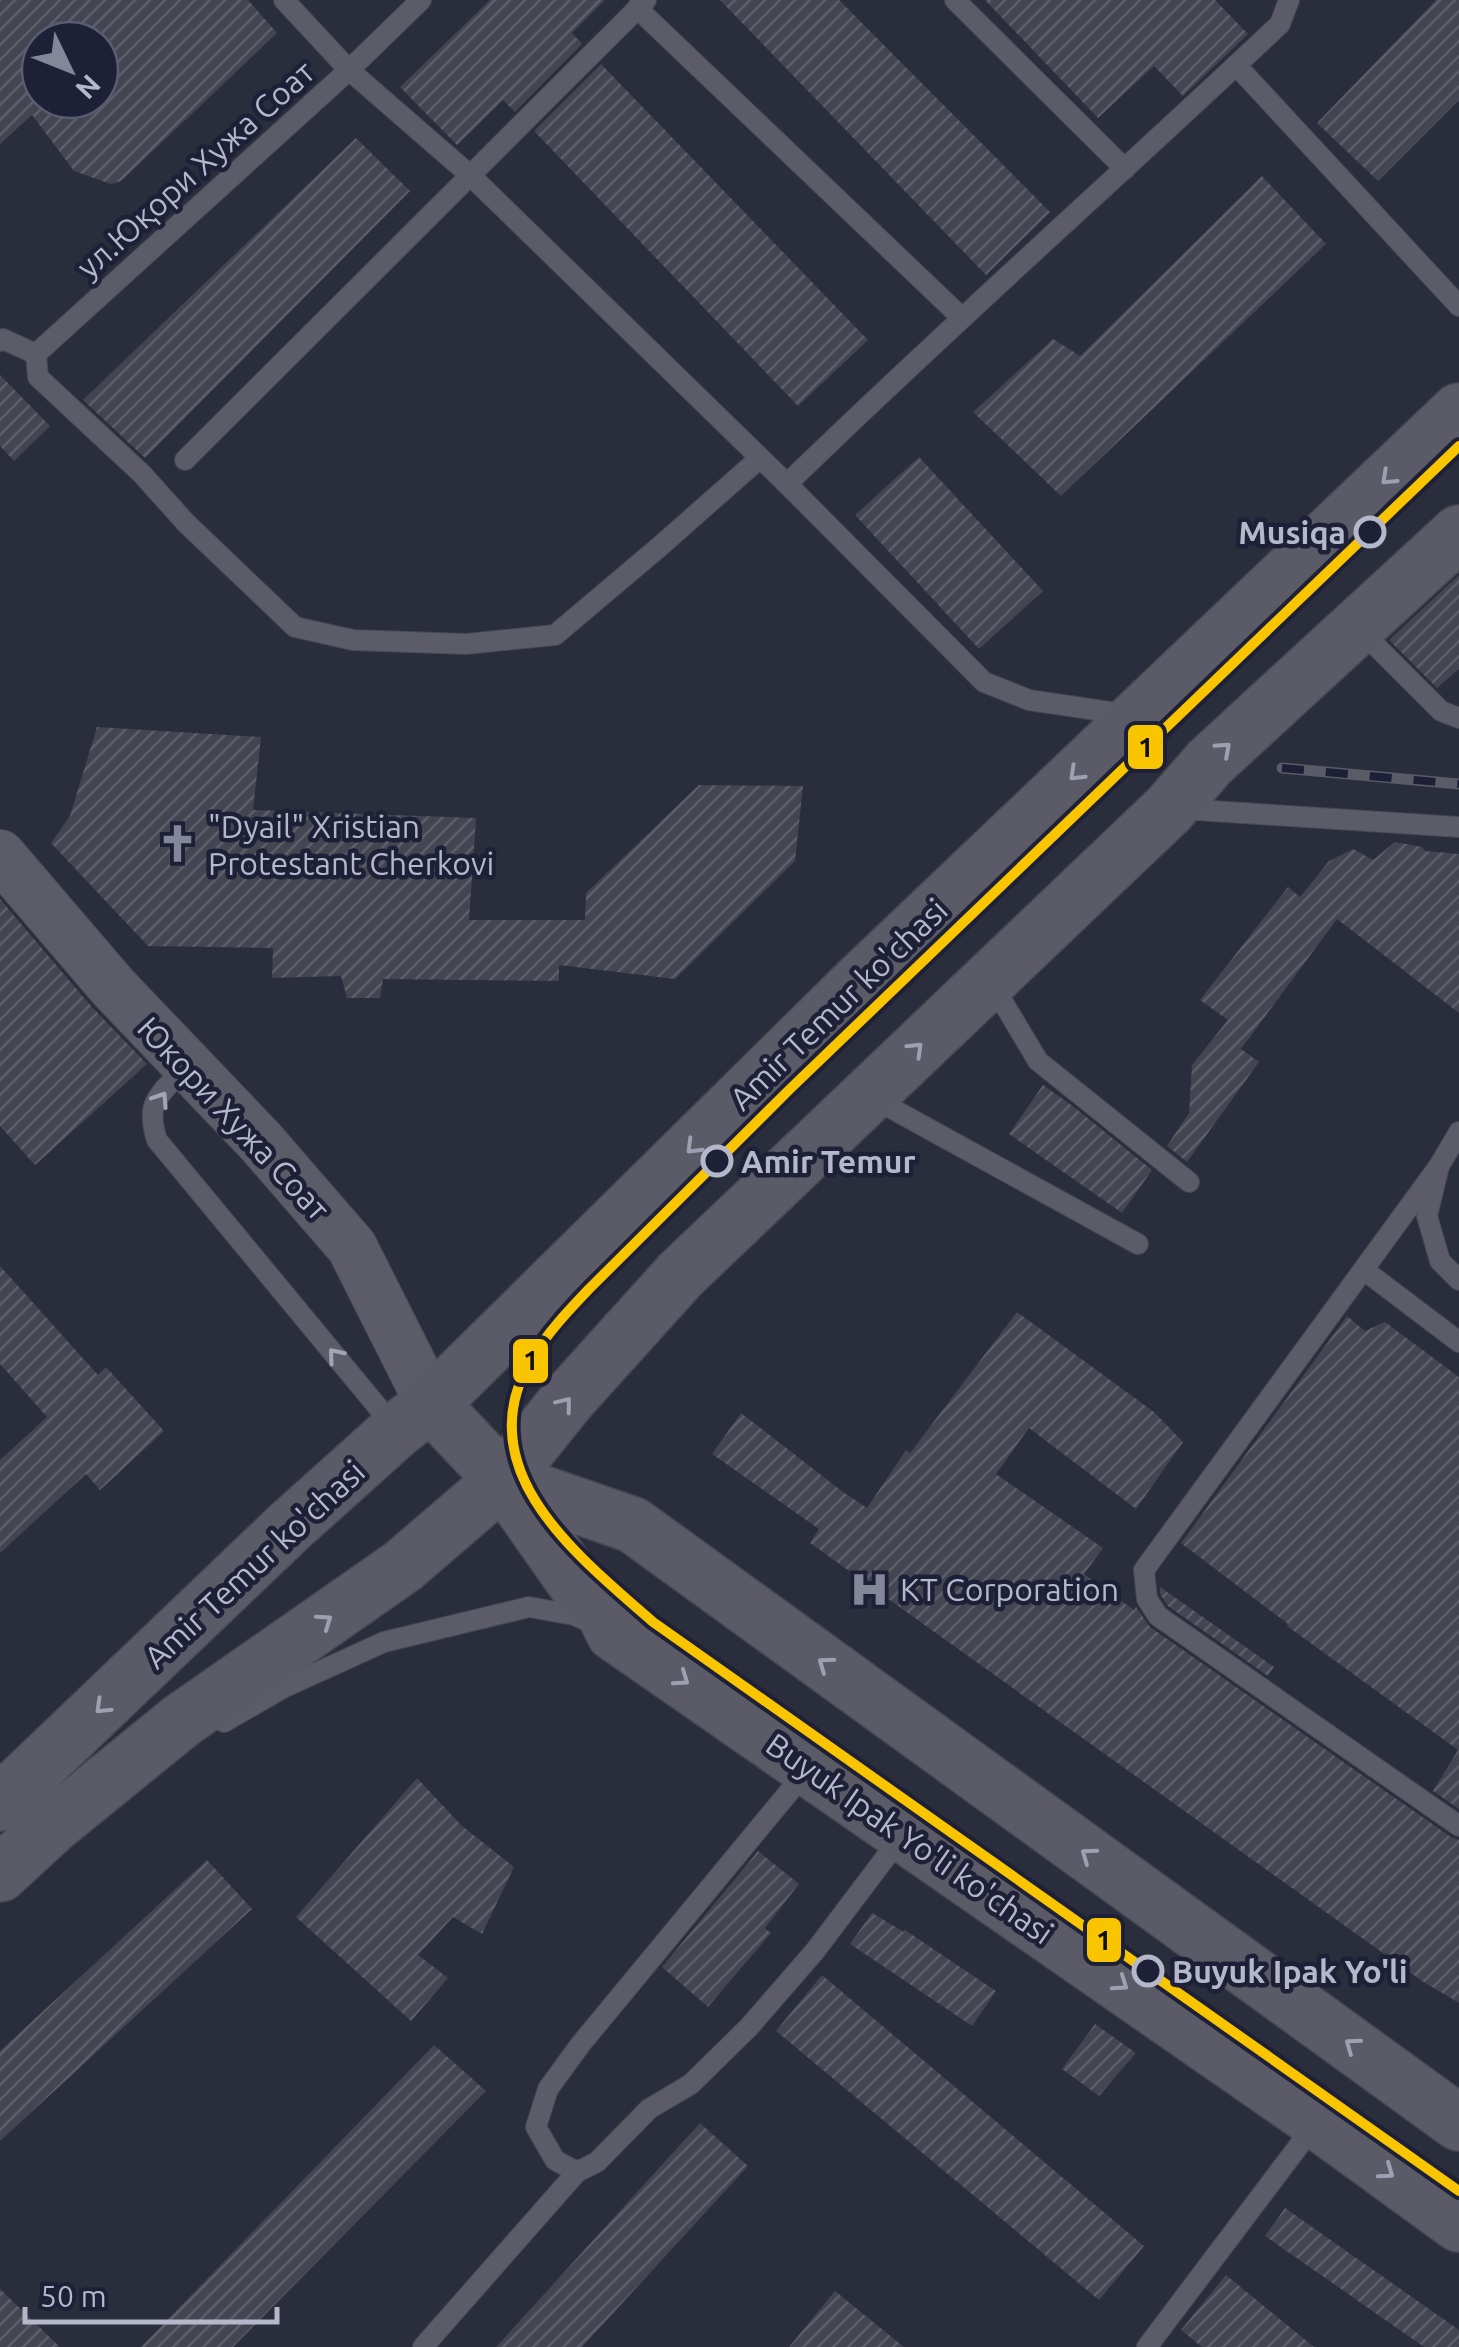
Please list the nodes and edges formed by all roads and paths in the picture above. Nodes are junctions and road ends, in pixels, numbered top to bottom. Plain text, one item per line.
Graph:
1 (284, 0) edge
2 (421, 0) edge
3 (955, 0) edge
4 (1289, 0) edge
5 (641, 4) edge
6 (1236, 65) junction
7 (350, 70) junction
8 (1126, 168) junction
9 (471, 176) junction
10 (1455, 294) edge
11 (962, 317) junction
12 (0, 341) edge
13 (36, 354) junction
14 (1459, 411) edge
15 (760, 458) junction
16 (184, 460) dead end
17 (787, 484) junction
18 (1459, 533) edge
19 (1358, 628) junction
20 (1137, 716) junction
21 (1459, 718) edge
22 (1168, 809) junction
23 (1459, 827) edge
24 (0, 855) edge
25 (990, 979) junction
26 (187, 1066) junction
27 (868, 1095) junction
28 (1459, 1132) edge
29 (1439, 1166) junction
30 (1189, 1182) dead end
31 (1138, 1244) dead end
32 (1364, 1270) junction
33 (1459, 1280) edge
34 (1459, 1342) edge
35 (414, 1418) junction
36 (503, 1480) junction
37 (614, 1633) junction
38 (809, 1767) junction
39 (0, 1803) edge
40 (1459, 1826) edge
41 (904, 1833) junction
42 (0, 1874) edge
43 (0, 1899) edge
44 (1317, 2121) junction
45 (1459, 2123) edge
46 (577, 2172) junction
47 (1459, 2224) edge
48 (423, 2347) edge
49 (1147, 2347) edge

1 - 7 lane
2 - 7 lane, ул.Юқори Хужа Соат
3 - 8 lane
4 - 6 lane
5 - 9 lane
5 - 11 lane
6 - 8 lane
6 - 10 lane
7 - 9 lane
7 - 13 lane, ул.Юқори Хужа Соат
8 - 11 lane
9 - 15 lane
9 - 16 lane
11 - 17 lane
12 - 13 lane
13 - 15 lane
14 -> 20 main road, Amir Temur ko'chasi
15 - 17 lane
17 - 20 lane
18 - 19 main road, Amir Temur ko'chasi
19 - 21 lane
22 -> 19 main road, Amir Temur ko'chasi
20 -> 35 main road, Amir Temur ko'chasi
22 - 23 lane
22 - 25 main road, Amir Temur ko'chasi
24 - 26 street, Юкори Хужа Соат
27 -> 25 main road, Amir Temur ko'chasi
25 - 30 lane
26 - 35 street, Юкори Хужа Соат
35 -> 26 lane
27 - 31 lane
36 -> 27 main road, Amir Temur ko'chasi
28 - 29 lane
29 - 32 lane
29 - 33 lane
32 - 34 lane
32 - 40 lane
35 - 36 main road, Buyuk Ipak Yo'li ko'chasi
35 -> 39 main road, Amir Temur ko'chasi
36 - 37 main road, Buyuk Ipak Yo'li ko'chasi
42 -> 36 main road, Amir Temur ko'chasi
45 -> 36 main road, Buyuk Ipak Yo'li ko'chasi
37 -> 38 main road, Buyuk Ipak Yo'li ko'chasi
37 - 43 lane
38 - 41 main road, Buyuk Ipak Yo'li ko'chasi
38 - 46 lane
41 -> 44 main road, Buyuk Ipak Yo'li ko'chasi
41 - 46 lane
44 -> 47 main road, Buyuk Ipak Yo'li ko'chasi
44 - 49 lane
46 - 48 lane

